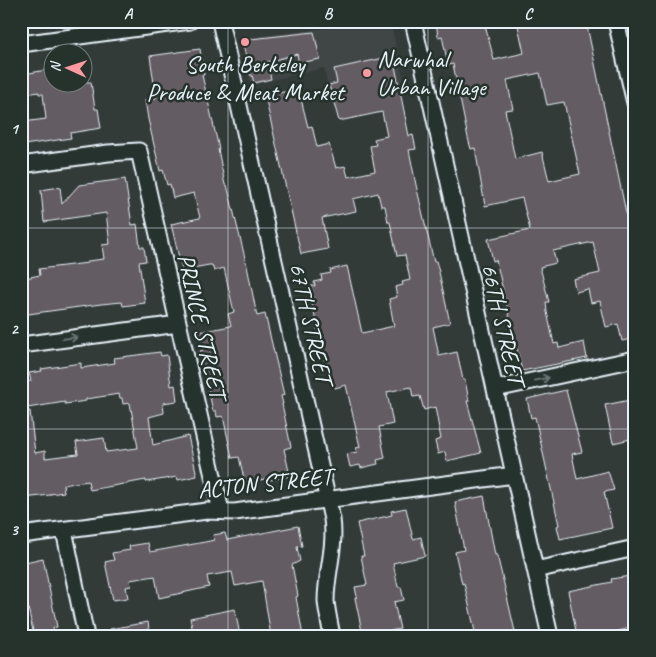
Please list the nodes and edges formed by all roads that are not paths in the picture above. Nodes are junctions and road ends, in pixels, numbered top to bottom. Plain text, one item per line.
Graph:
1 (190, 21) edge
2 (220, 21) edge
3 (413, 21) edge
4 (616, 21) edge
5 (114, 26) edge
6 (21, 44) edge
7 (635, 103) edge
8 (21, 165) edge
9 (178, 324) junction
10 (21, 345) edge
11 (635, 359) edge
12 (495, 389) junction
13 (514, 475) junction
14 (327, 500) junction
15 (221, 511) junction
16 (64, 530) junction
17 (21, 535) edge
18 (635, 548) edge
19 (535, 570) junction
20 (86, 636) edge
21 (332, 636) edge
22 (550, 636) edge

1 - 5 street
2 - 14 street, 67TH STREET
3 - 12 street, 66TH STREET
4 - 7 street
5 - 6 street
8 - 9 street, PRINCE STREET
10 -> 9 street
9 - 15 street, PRINCE STREET
12 -> 11 street
12 - 13 street, 66TH STREET
13 - 14 street, ACTON STREET
13 - 19 street, 66TH STREET
14 - 15 street, ACTON STREET
14 - 21 street, 67TH STREET
15 - 16 street, ACTON STREET
16 - 17 street, ACTON STREET
16 - 20 street
18 - 19 street
19 - 22 street, 66TH STREET

